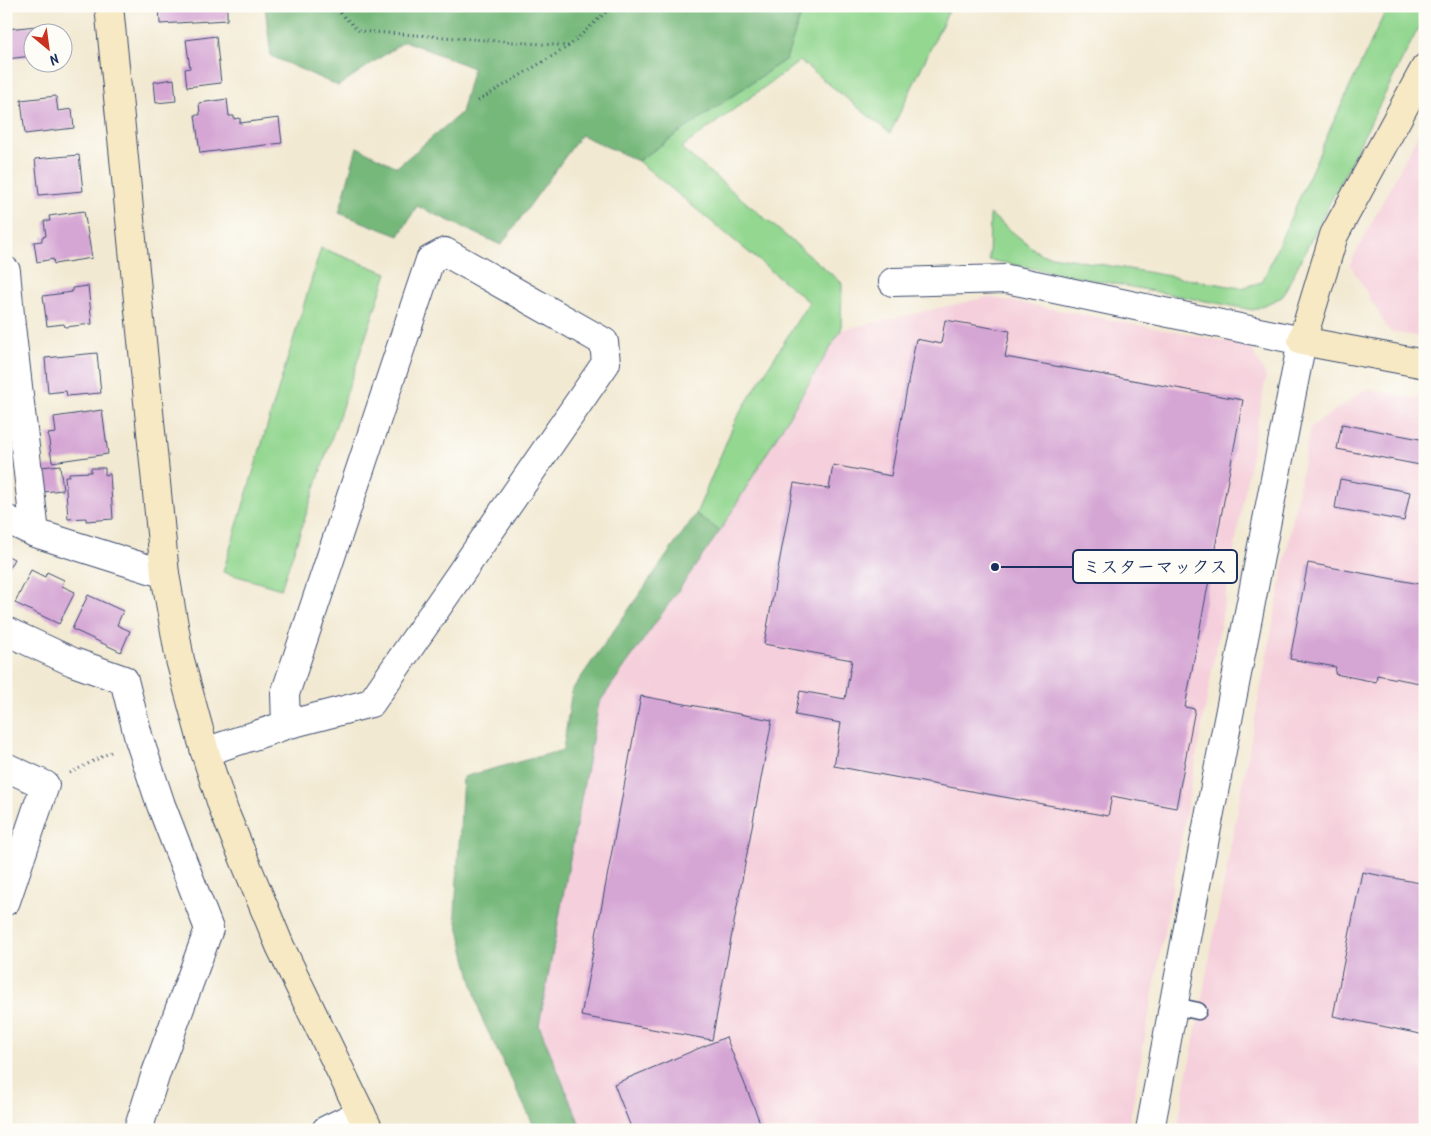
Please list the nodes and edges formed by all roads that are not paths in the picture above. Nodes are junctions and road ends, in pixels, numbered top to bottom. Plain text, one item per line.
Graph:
1 (110, 6) edge
2 (1425, 68) edge
3 (6, 270) edge
4 (893, 282) dead end
5 (8, 326) edge
6 (1302, 341) junction
7 (1425, 364) edge
8 (6, 519) edge
9 (35, 533) junction
10 (165, 574) junction
11 (6, 631) edge
12 (286, 725) junction
13 (205, 752) junction
14 (6, 767) edge
15 (6, 901) edge
16 (365, 1121) edge
17 (138, 1130) edge
18 (326, 1130) edge
19 (1150, 1130) edge

1 - 10 street
2 - 6 street
3 - 5 street
4 - 6 street
5 - 9 street
6 - 7 street
6 - 19 street
8 - 9 street
9 - 10 street
10 - 13 street
11 - 17 street
12 - 12 street
12 - 13 street
13 - 16 street
14 - 15 street
16 - 18 street

